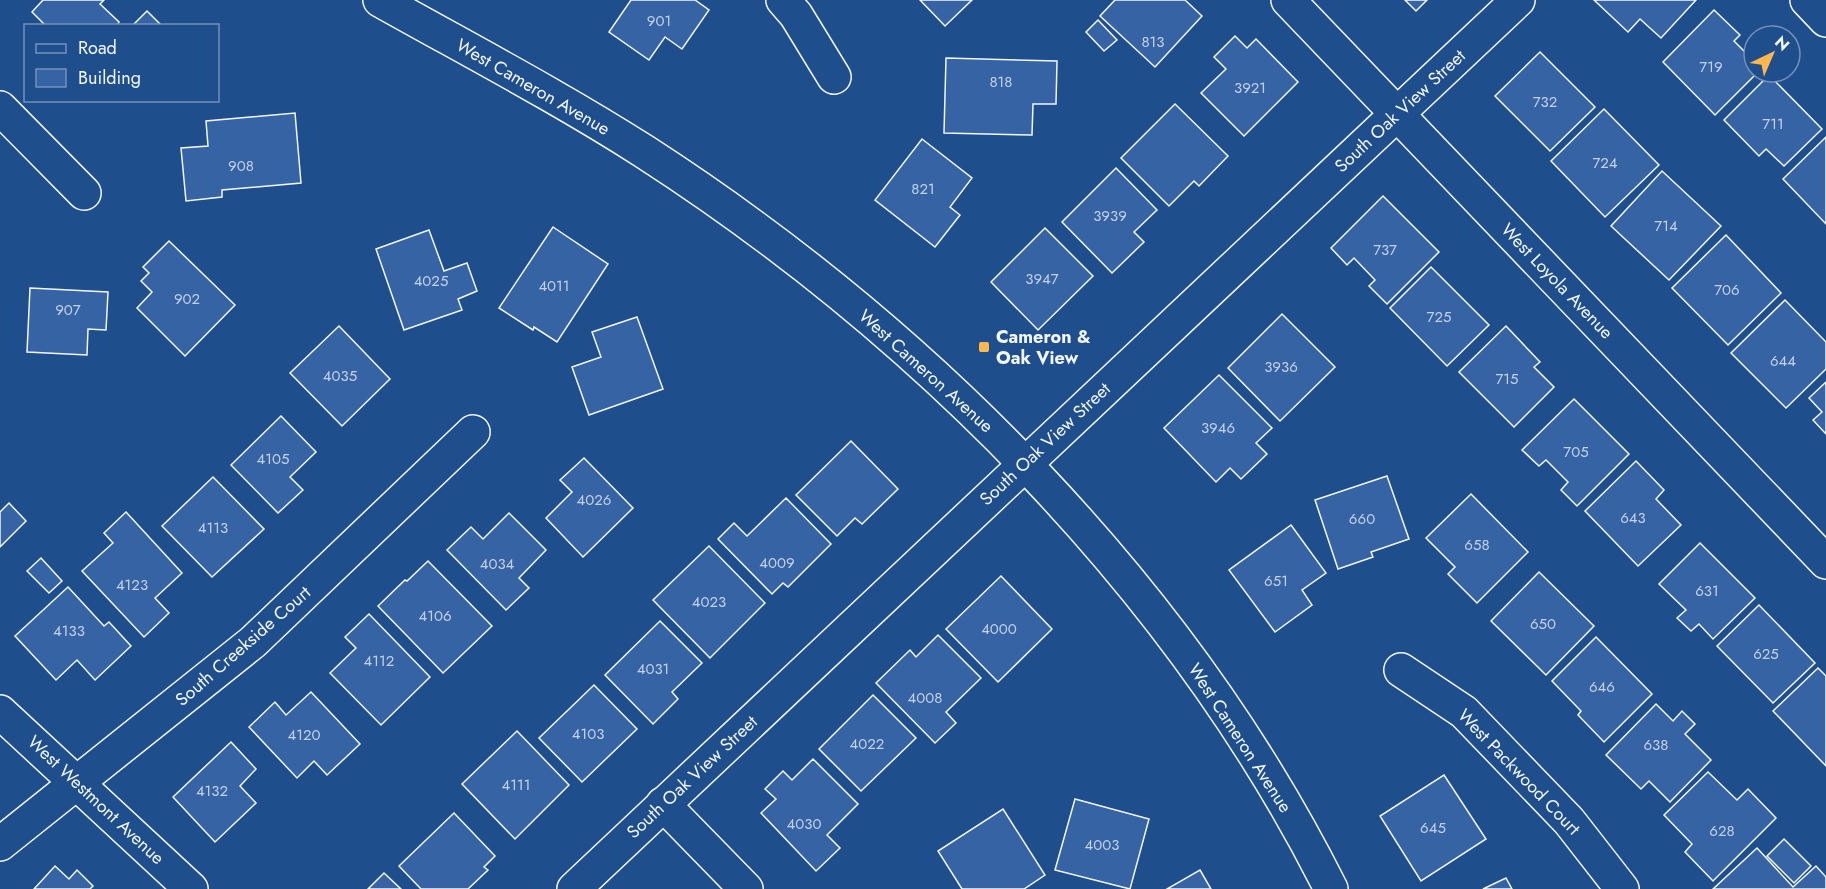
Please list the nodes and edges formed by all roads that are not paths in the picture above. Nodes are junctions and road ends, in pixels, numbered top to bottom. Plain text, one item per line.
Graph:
1 (380, 0) edge
2 (783, 0) edge
3 (1288, 0) edge
4 (1518, 0) edge
5 (1807, 0) edge
6 (1826, 20) edge
7 (834, 77) dead end
8 (0, 108) edge
9 (1397, 114) junction
10 (84, 193) dead end
11 (473, 432) dead end
12 (1025, 463) junction
13 (1826, 562) edge
14 (1401, 669) dead end
15 (0, 712) edge
16 (78, 783) junction
17 (663, 804) junction
18 (0, 844) edge
19 (191, 889) edge
20 (574, 889) edge
21 (746, 889) edge
22 (1331, 889) edge
23 (1622, 889) edge

1 - 12 street, West Cameron Avenue
2 - 7 street
3 - 9 street, West Loyola Avenue
4 - 9 street, South Oak View Street
5 - 6 street
8 - 10 street
9 - 12 street, South Oak View Street
9 - 13 street, West Loyola Avenue
11 - 16 street, South Creekside Court
12 - 17 street, South Oak View Street
12 - 22 street, West Cameron Avenue
14 - 23 street, West Packwood Court
15 - 16 street, West Westmont Avenue
16 - 18 street, South Creekside Court
16 - 19 street, West Westmont Avenue
17 - 20 street, South Oak View Street
17 - 21 street

